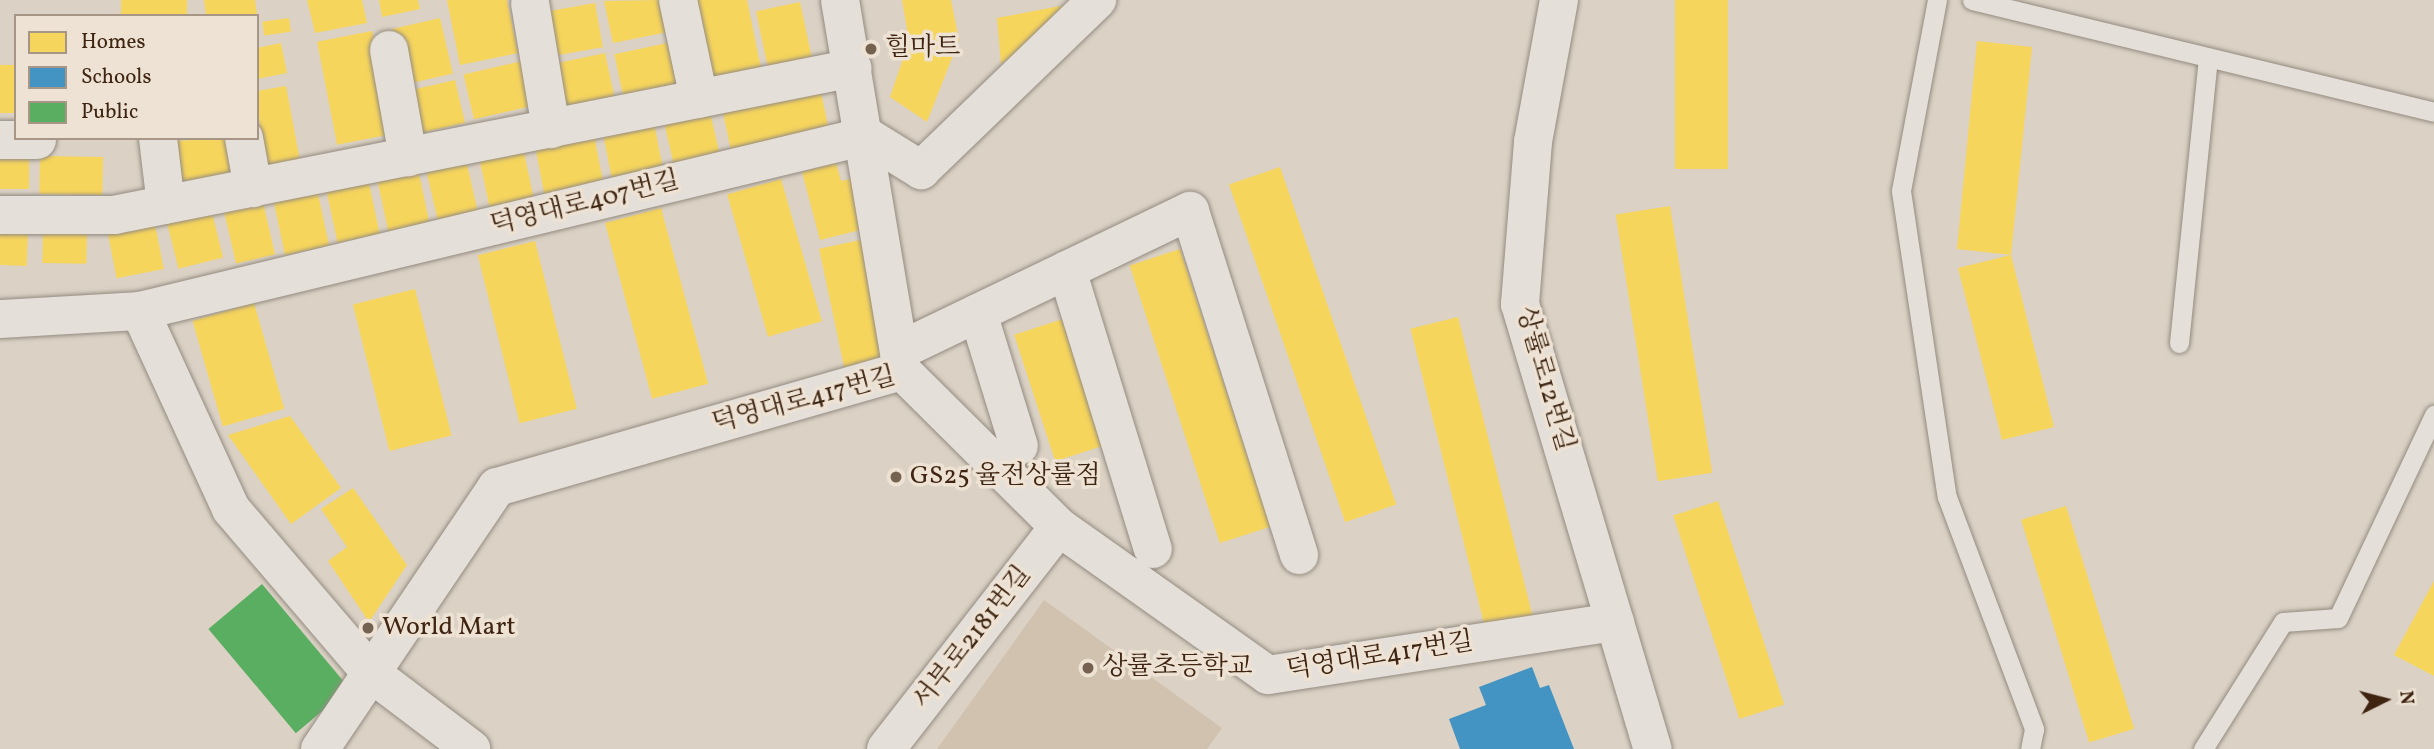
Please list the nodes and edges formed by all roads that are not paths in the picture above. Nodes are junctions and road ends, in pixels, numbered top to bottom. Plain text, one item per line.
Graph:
1 (678, 0) edge
2 (840, 0) edge
3 (1097, 0) edge
4 (1559, 0) edge
5 (1937, 0) edge
6 (1972, 0) edge
7 (530, 3) dead end
8 (388, 50) dead end
9 (2208, 57) junction
10 (853, 68) junction
11 (699, 99) junction
12 (2434, 112) edge
13 (551, 129) junction
14 (866, 136) junction
15 (158, 140) edge
16 (244, 140) edge
17 (408, 157) junction
18 (253, 188) junction
19 (166, 205) junction
20 (0, 215) edge
21 (1067, 270) junction
22 (140, 311) junction
23 (978, 313) junction
24 (0, 319) edge
25 (2179, 343) dead end
26 (900, 360) junction
27 (2434, 415) edge
28 (1019, 446) dead end
29 (1059, 527) junction
30 (1153, 549) dead end
31 (1299, 555) dead end
32 (1615, 622) junction
33 (371, 673) junction
34 (320, 749) edge
35 (471, 749) edge
36 (886, 749) edge
37 (1653, 749) edge
38 (2031, 749) edge
39 (2203, 749) edge

1 - 11 street
2 - 10 street
3 - 14 street
4 - 32 street, 상률로12번길
5 - 38 lane
6 - 9 lane
7 - 13 street
8 - 17 street
9 - 12 lane
9 - 25 lane
10 - 11 street
10 - 14 street
11 - 13 street
13 - 17 street
14 - 22 street, 덕영대로407번길
14 - 26 street
15 - 19 street
16 - 18 street
17 - 18 street
18 - 19 street
19 - 20 street
21 - 23 street
21 - 30 street
21 - 31 street
22 - 24 street, 덕영대로407번길
22 - 33 street
23 - 26 street
23 - 28 street
26 - 29 street, 덕영대로417번길
26 - 33 street, 덕영대로417번길
27 - 39 lane
29 - 32 street, 덕영대로417번길
29 - 36 street, 서부로2181번길
32 - 37 street, 상률로12번길
33 - 34 street, 덕영대로417번길
33 - 35 street

